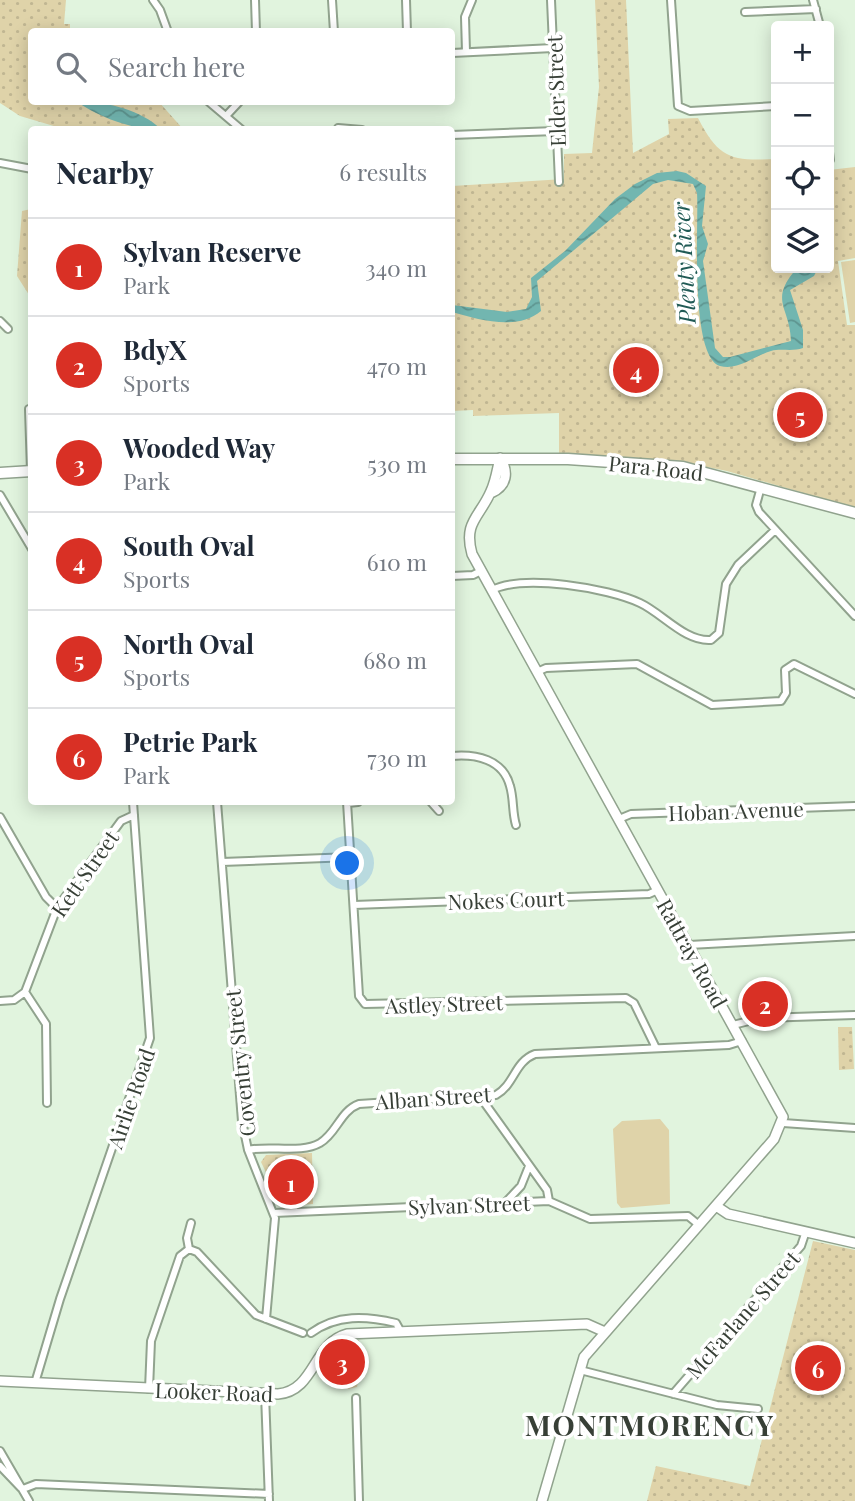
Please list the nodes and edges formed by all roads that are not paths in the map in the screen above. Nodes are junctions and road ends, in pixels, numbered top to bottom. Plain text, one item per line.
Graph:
1 (255, 0) edge
2 (332, 0) edge
3 (406, 0) edge
4 (472, 0) edge
5 (551, 0) edge
6 (671, 0) edge
7 (813, 0) edge
8 (155, 1) edge
9 (816, 9) junction
10 (745, 12) dead end
11 (819, 21) edge
12 (166, 28) edge
13 (256, 28) edge
14 (334, 28) edge
15 (407, 28) edge
16 (553, 48) junction
17 (466, 52) junction
18 (455, 53) edge
19 (213, 105) edge
20 (236, 105) edge
21 (771, 106) edge
22 (226, 116) junction
23 (237, 126) edge
24 (556, 131) junction
25 (455, 135) edge
26 (0, 163) edge
27 (28, 168) edge
28 (559, 182) dead end
29 (0, 321) edge
30 (8, 329) dead end
31 (500, 458) junction
32 (455, 459) edge
33 (28, 471) edge
34 (0, 472) edge
35 (761, 487) junction
36 (1, 499) edge
37 (855, 513) edge
38 (775, 530) junction
39 (28, 543) edge
40 (481, 571) junction
41 (455, 576) edge
42 (492, 590) junction
43 (855, 616) edge
44 (537, 672) junction
45 (855, 694) edge
46 (455, 756) edge
47 (133, 805) edge
48 (217, 805) edge
49 (347, 805) edge
50 (434, 805) edge
51 (855, 806) edge
52 (439, 811) dead end
53 (134, 815) junction
54 (0, 817) edge
55 (619, 819) junction
56 (516, 825) dead end
57 (351, 857) junction
58 (222, 862) junction
59 (658, 890) junction
60 (354, 905) junction
61 (57, 908) junction
62 (855, 936) edge
63 (689, 945) junction
64 (25, 992) junction
65 (0, 1000) edge
66 (855, 1015) edge
67 (733, 1025) junction
68 (743, 1041) junction
69 (656, 1048) junction
70 (481, 1098) junction
71 (47, 1103) dead end
72 (783, 1123) junction
73 (855, 1128) edge
74 (248, 1150) junction
75 (529, 1166) junction
76 (549, 1200) junction
77 (506, 1202) junction
78 (716, 1206) junction
79 (274, 1213) junction
80 (191, 1223) dead end
81 (699, 1225) junction
82 (806, 1231) junction
83 (855, 1243) edge
84 (189, 1249) junction
85 (266, 1319) junction
86 (401, 1332) junction
87 (605, 1332) junction
88 (303, 1333) dead end
89 (311, 1333) dead end
90 (580, 1370) junction
91 (0, 1381) edge
92 (13, 1382) junction
93 (35, 1383) junction
94 (0, 1389) edge
95 (149, 1389) junction
96 (265, 1394) junction
97 (673, 1394) junction
98 (356, 1398) dead end
99 (758, 1409) dead end
100 (0, 1451) edge
101 (0, 1466) edge
102 (23, 1489) junction
103 (269, 1498) edge
104 (29, 1501) edge
105 (359, 1501) edge
106 (542, 1501) edge

1 - 13 street
2 - 14 street
3 - 15 street
4 - 17 street
5 - 16 street, Elder Street
6 - 21 street
7 - 9 street
8 - 12 street
9 - 10 street
9 - 11 street
16 - 17 street
16 - 24 street, Elder Street
17 - 18 street
19 - 22 street
20 - 22 street
22 - 23 street
24 - 25 street
24 - 28 street, Elder Street
26 - 27 street
29 - 30 street
31 - 32 main road, Para Road
31 - 35 main road, Para Road
31 - 40 street, Rattray Road
33 - 34 main road
35 - 37 main road, Para Road
35 - 38 street
36 - 39 street
38 - 42 street
38 - 43 street
40 - 41 street
40 - 42 street, Rattray Road
42 - 44 street, Rattray Road
44 - 45 street
44 - 55 street, Rattray Road
46 - 56 street
47 - 53 street, Airlie Road
48 - 58 street, Coventry Street
49 - 57 street, Astley Street
50 - 52 street
51 - 55 street, Hoban Avenue
53 - 61 street, Kett Street
53 - 93 street, Airlie Road
54 - 61 street
55 - 59 street, Rattray Road
57 - 58 street
57 - 60 street, Astley Street
58 - 74 street, Coventry Street
59 - 60 street, Nokes Court
59 - 63 street, Rattray Road
60 - 69 street, Astley Street
61 - 64 street, Kett Street
62 - 63 street
63 - 67 street, Rattray Road
64 - 65 street
64 - 71 street
66 - 67 street
67 - 68 street, Rattray Road
68 - 69 street, Alban Street
68 - 72 street, Rattray Road
69 - 70 street, Alban Street
70 - 74 street, Alban Street
70 - 75 street
72 - 73 street
72 - 78 street
74 - 79 street, Coventry Street
75 - 76 street
75 - 77 street
76 - 77 street, Sylvan Street
76 - 81 street, Sylvan Street
77 - 79 street, Sylvan Street
78 - 81 street
78 - 82 street
79 - 85 street, Coventry Street
80 - 84 street
81 - 87 street
82 - 83 street
82 - 97 street, McFarlane Street
84 - 85 street
84 - 95 street
85 - 88 street
86 - 87 street, Looker Road
86 - 89 street, Looker Road
86 - 96 street, Looker Road
87 - 90 street
90 - 97 street
90 - 106 street
91 - 92 street, Looker Road
92 - 93 street, Looker Road
92 - 94 street
93 - 95 street, Looker Road
95 - 96 street, Looker Road
96 - 103 street
97 - 99 street
98 - 105 street
100 - 102 street
101 - 102 street
102 - 103 street
102 - 104 street

